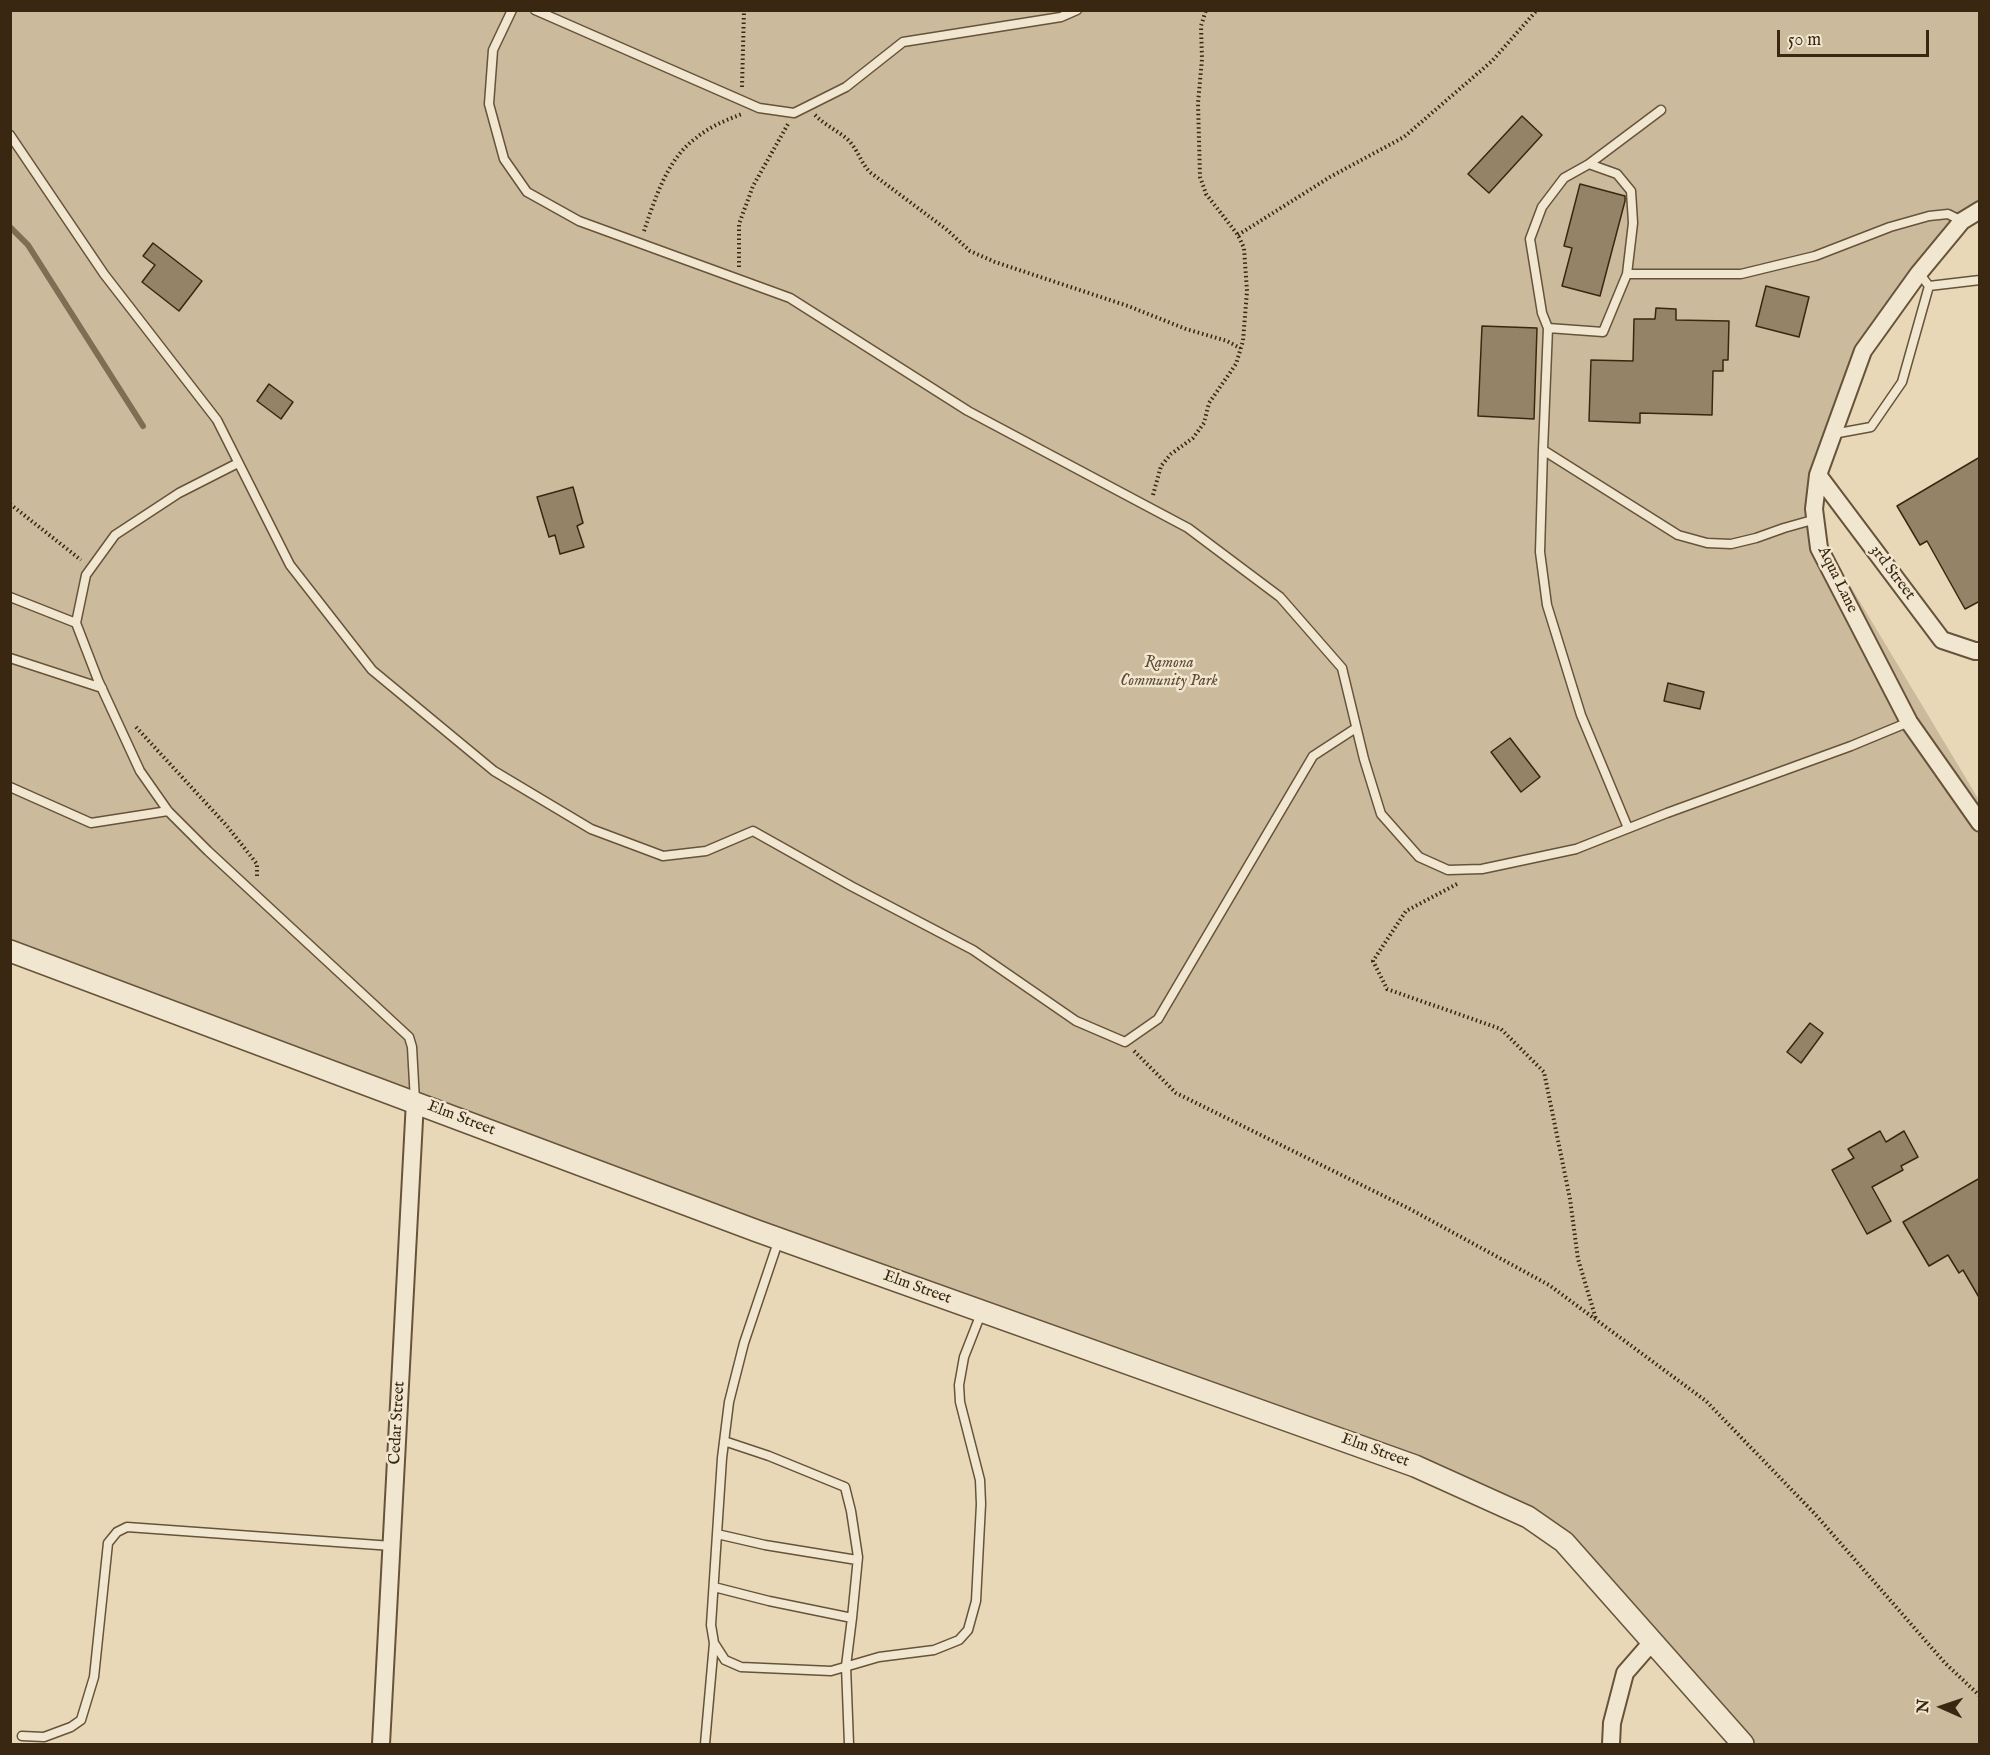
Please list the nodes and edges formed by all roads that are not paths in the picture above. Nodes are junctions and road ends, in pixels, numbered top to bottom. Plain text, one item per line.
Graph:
1 (512, 10) edge
2 (535, 10) edge
3 (1077, 10) edge
4 (1661, 110) dead end
5 (10, 135) edge
6 (1589, 164) junction
7 (1980, 210) edge
8 (1962, 221) junction
9 (1627, 274) junction
10 (1924, 280) junction
11 (1980, 280) edge
12 (1548, 328) junction
13 (1833, 434) junction
14 (1543, 450) junction
15 (238, 463) junction
16 (1818, 475) junction
17 (1816, 519) junction
18 (10, 597) edge
19 (76, 623) junction
20 (1980, 651) edge
21 (10, 658) edge
22 (102, 688) junction
23 (1909, 722) junction
24 (1356, 728) junction
25 (10, 787) edge
26 (168, 811) junction
27 (1980, 823) edge
28 (1628, 828) junction
29 (10, 951) edge
30 (416, 1101) junction
31 (779, 1239) junction
32 (982, 1311) junction
33 (724, 1441) junction
34 (717, 1534) junction
35 (392, 1546) junction
36 (857, 1560) junction
37 (714, 1587) junction
38 (852, 1618) junction
39 (714, 1642) junction
40 (1652, 1642) junction
41 (846, 1666) junction
42 (22, 1736) dead end
43 (381, 1744) edge
44 (705, 1744) edge
45 (849, 1744) edge
46 (1611, 1744) edge
47 (1743, 1744) edge

1 - 24 lane
2 - 3 lane
4 - 6 lane
5 - 15 lane
6 - 9 lane
6 - 12 lane
7 - 8 street, Aqua Lane
8 - 9 lane
8 - 10 street, Aqua Lane
9 - 12 lane
10 - 11 lane
10 - 13 street, Aqua Lane
10 - 13 lane
12 - 14 lane
13 - 16 street, Aqua Lane
14 - 17 lane
14 - 28 lane
15 - 19 lane
15 - 24 lane
16 - 17 street, Aqua Lane
16 - 20 street, 3rd Street
17 - 23 street, Aqua Lane
18 - 19 lane
19 - 22 lane
21 - 22 lane
22 - 26 lane
23 - 27 street, Aqua Lane
23 - 28 lane
24 - 28 lane
25 - 26 lane
26 - 30 lane
29 - 30 street, Elm Street
30 - 31 street, Elm Street
30 - 35 street, Cedar Street
31 - 32 street, Elm Street
31 - 33 lane
32 - 40 street, Elm Street
32 - 41 lane
33 - 34 lane
33 - 36 lane
34 - 36 lane
34 - 37 lane
35 - 42 lane
35 - 43 street, Cedar Street
36 - 38 lane
37 - 38 lane
37 - 39 lane
38 - 41 lane
39 - 41 lane
39 - 44 lane
40 - 46 street
40 - 47 street, Elm Street
41 - 45 lane

